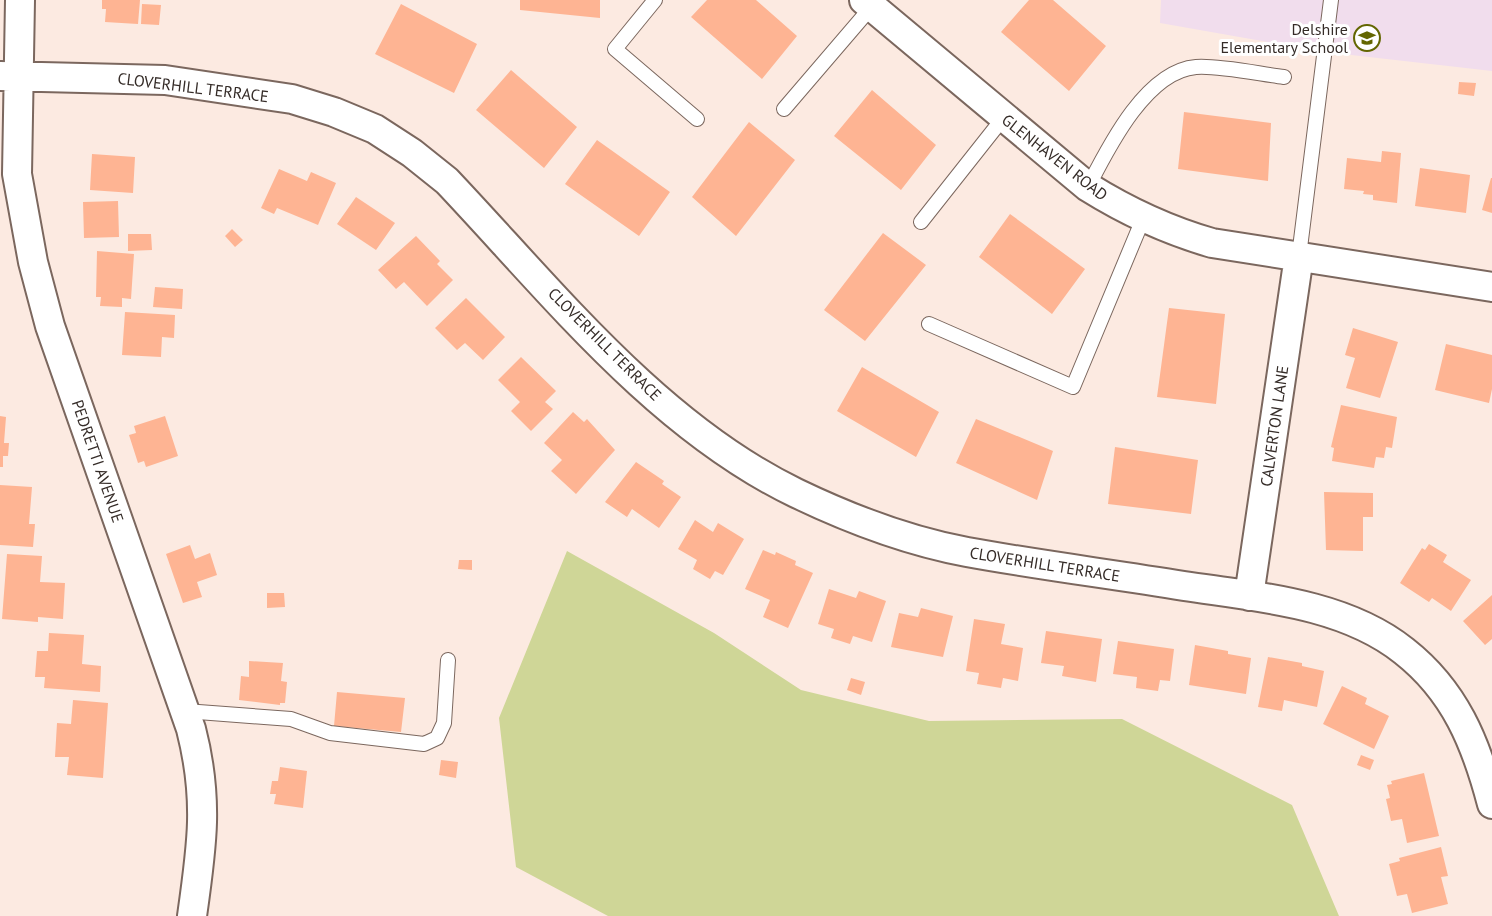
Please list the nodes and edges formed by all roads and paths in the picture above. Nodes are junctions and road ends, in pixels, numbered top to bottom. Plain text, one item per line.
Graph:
1 (20, 0) edge
2 (655, 0) edge
3 (1331, 0) edge
4 (871, 2) edge
5 (10, 76) edge
6 (1284, 77) dead end
7 (784, 109) dead end
8 (1004, 117) junction
9 (697, 119) dead end
10 (1088, 187) junction
11 (1143, 219) junction
12 (921, 222) dead end
13 (1299, 256) junction
14 (1492, 287) edge
15 (929, 324) dead end
16 (1249, 596) junction
17 (448, 660) dead end
18 (185, 711) junction
19 (1492, 804) edge
20 (192, 916) edge

1 - 5 street, PEDRETTI AVENUE
2 - 9 lane
3 - 13 lane
4 - 7 lane
4 - 8 street, GLENHAVEN ROAD
5 - 16 street, CLOVERHILL TERRACE
5 - 18 street, PEDRETTI AVENUE
6 - 10 lane
8 - 10 street, GLENHAVEN ROAD
8 - 12 lane
10 - 11 street, GLENHAVEN ROAD
11 - 13 street, GLENHAVEN ROAD
11 - 15 lane
13 - 14 street, GLENHAVEN ROAD
13 - 16 street, CALVERTON LANE
16 - 19 street, CLOVERHILL TERRACE
17 - 18 lane
18 - 20 street, PEDRETTI AVENUE

